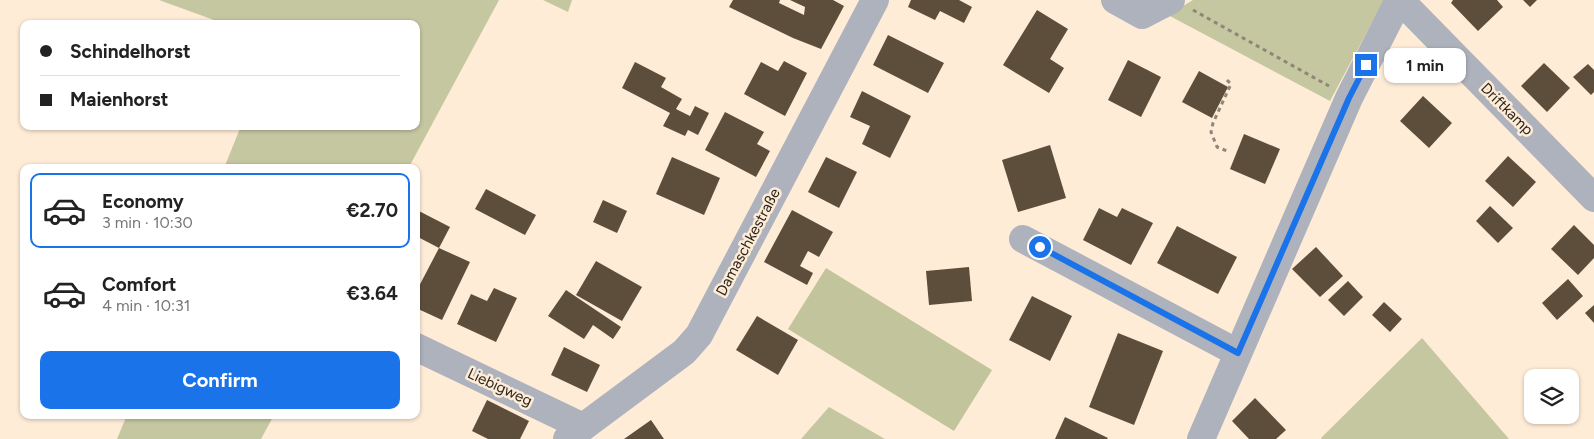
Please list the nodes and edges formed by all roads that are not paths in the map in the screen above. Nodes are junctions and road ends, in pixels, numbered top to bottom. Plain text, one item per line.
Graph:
1 (875, 0) edge
2 (1115, 0) edge
3 (1399, 0) edge
4 (1178, 2) edge
5 (1594, 198) edge
6 (1023, 239) dead end
7 (420, 349) edge
8 (1238, 353) junction
9 (575, 433) edge
10 (1201, 439) edge

1 - 9 street, Damaschkestraße
2 - 4 street
3 - 5 street, Driftkamp
3 - 8 street
6 - 8 street
7 - 9 street, Liebigweg
8 - 10 street

